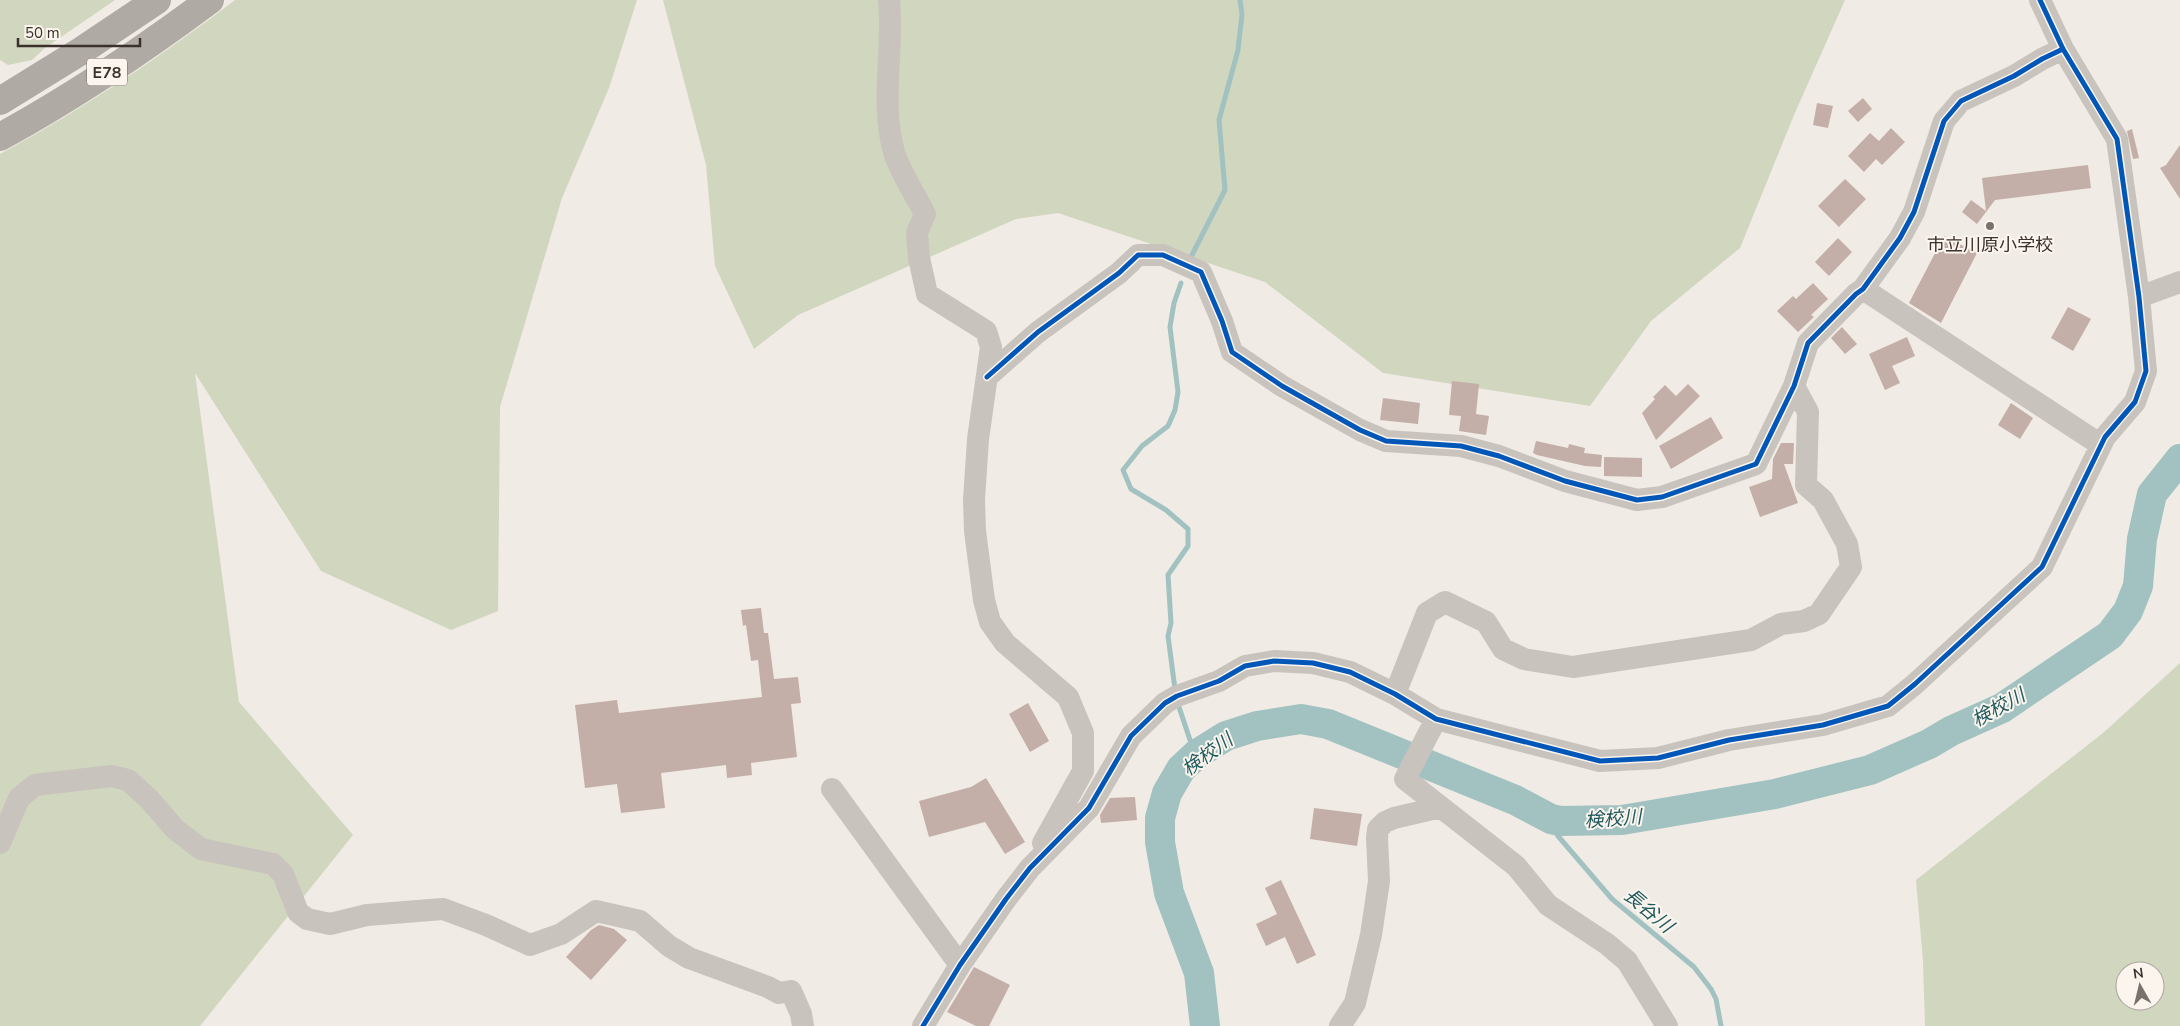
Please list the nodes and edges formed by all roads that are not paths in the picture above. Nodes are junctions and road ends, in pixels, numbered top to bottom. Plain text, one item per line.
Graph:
1 (157, 0) edge
2 (210, 0) edge
3 (889, 0) edge
4 (2040, 0) edge
5 (2062, 49) junction
6 (0, 101) edge
7 (0, 137) edge
8 (2180, 282) edge
9 (1863, 289) junction
10 (2139, 297) junction
11 (987, 377) junction
12 (1794, 386) junction
13 (2101, 445) junction
14 (1395, 694) junction
15 (1431, 728) junction
16 (832, 788) dead end
17 (1441, 806) junction
18 (0, 843) edge
19 (1030, 868) junction
20 (960, 965) junction
21 (803, 1026) edge
22 (923, 1026) edge
23 (1340, 1026) edge
24 (1667, 1026) edge

1 - 6 highway, E78
2 - 7 highway, E78
3 - 11 street
4 - 5 street
5 - 9 street
5 - 10 street
8 - 10 street
9 - 12 street
9 - 13 street
10 - 13 street
11 - 12 street
11 - 19 street
12 - 14 street
13 - 15 street
14 - 15 street
14 - 19 street
15 - 17 street
16 - 20 street
17 - 23 street
17 - 24 street
18 - 21 street
19 - 20 street
20 - 22 street

